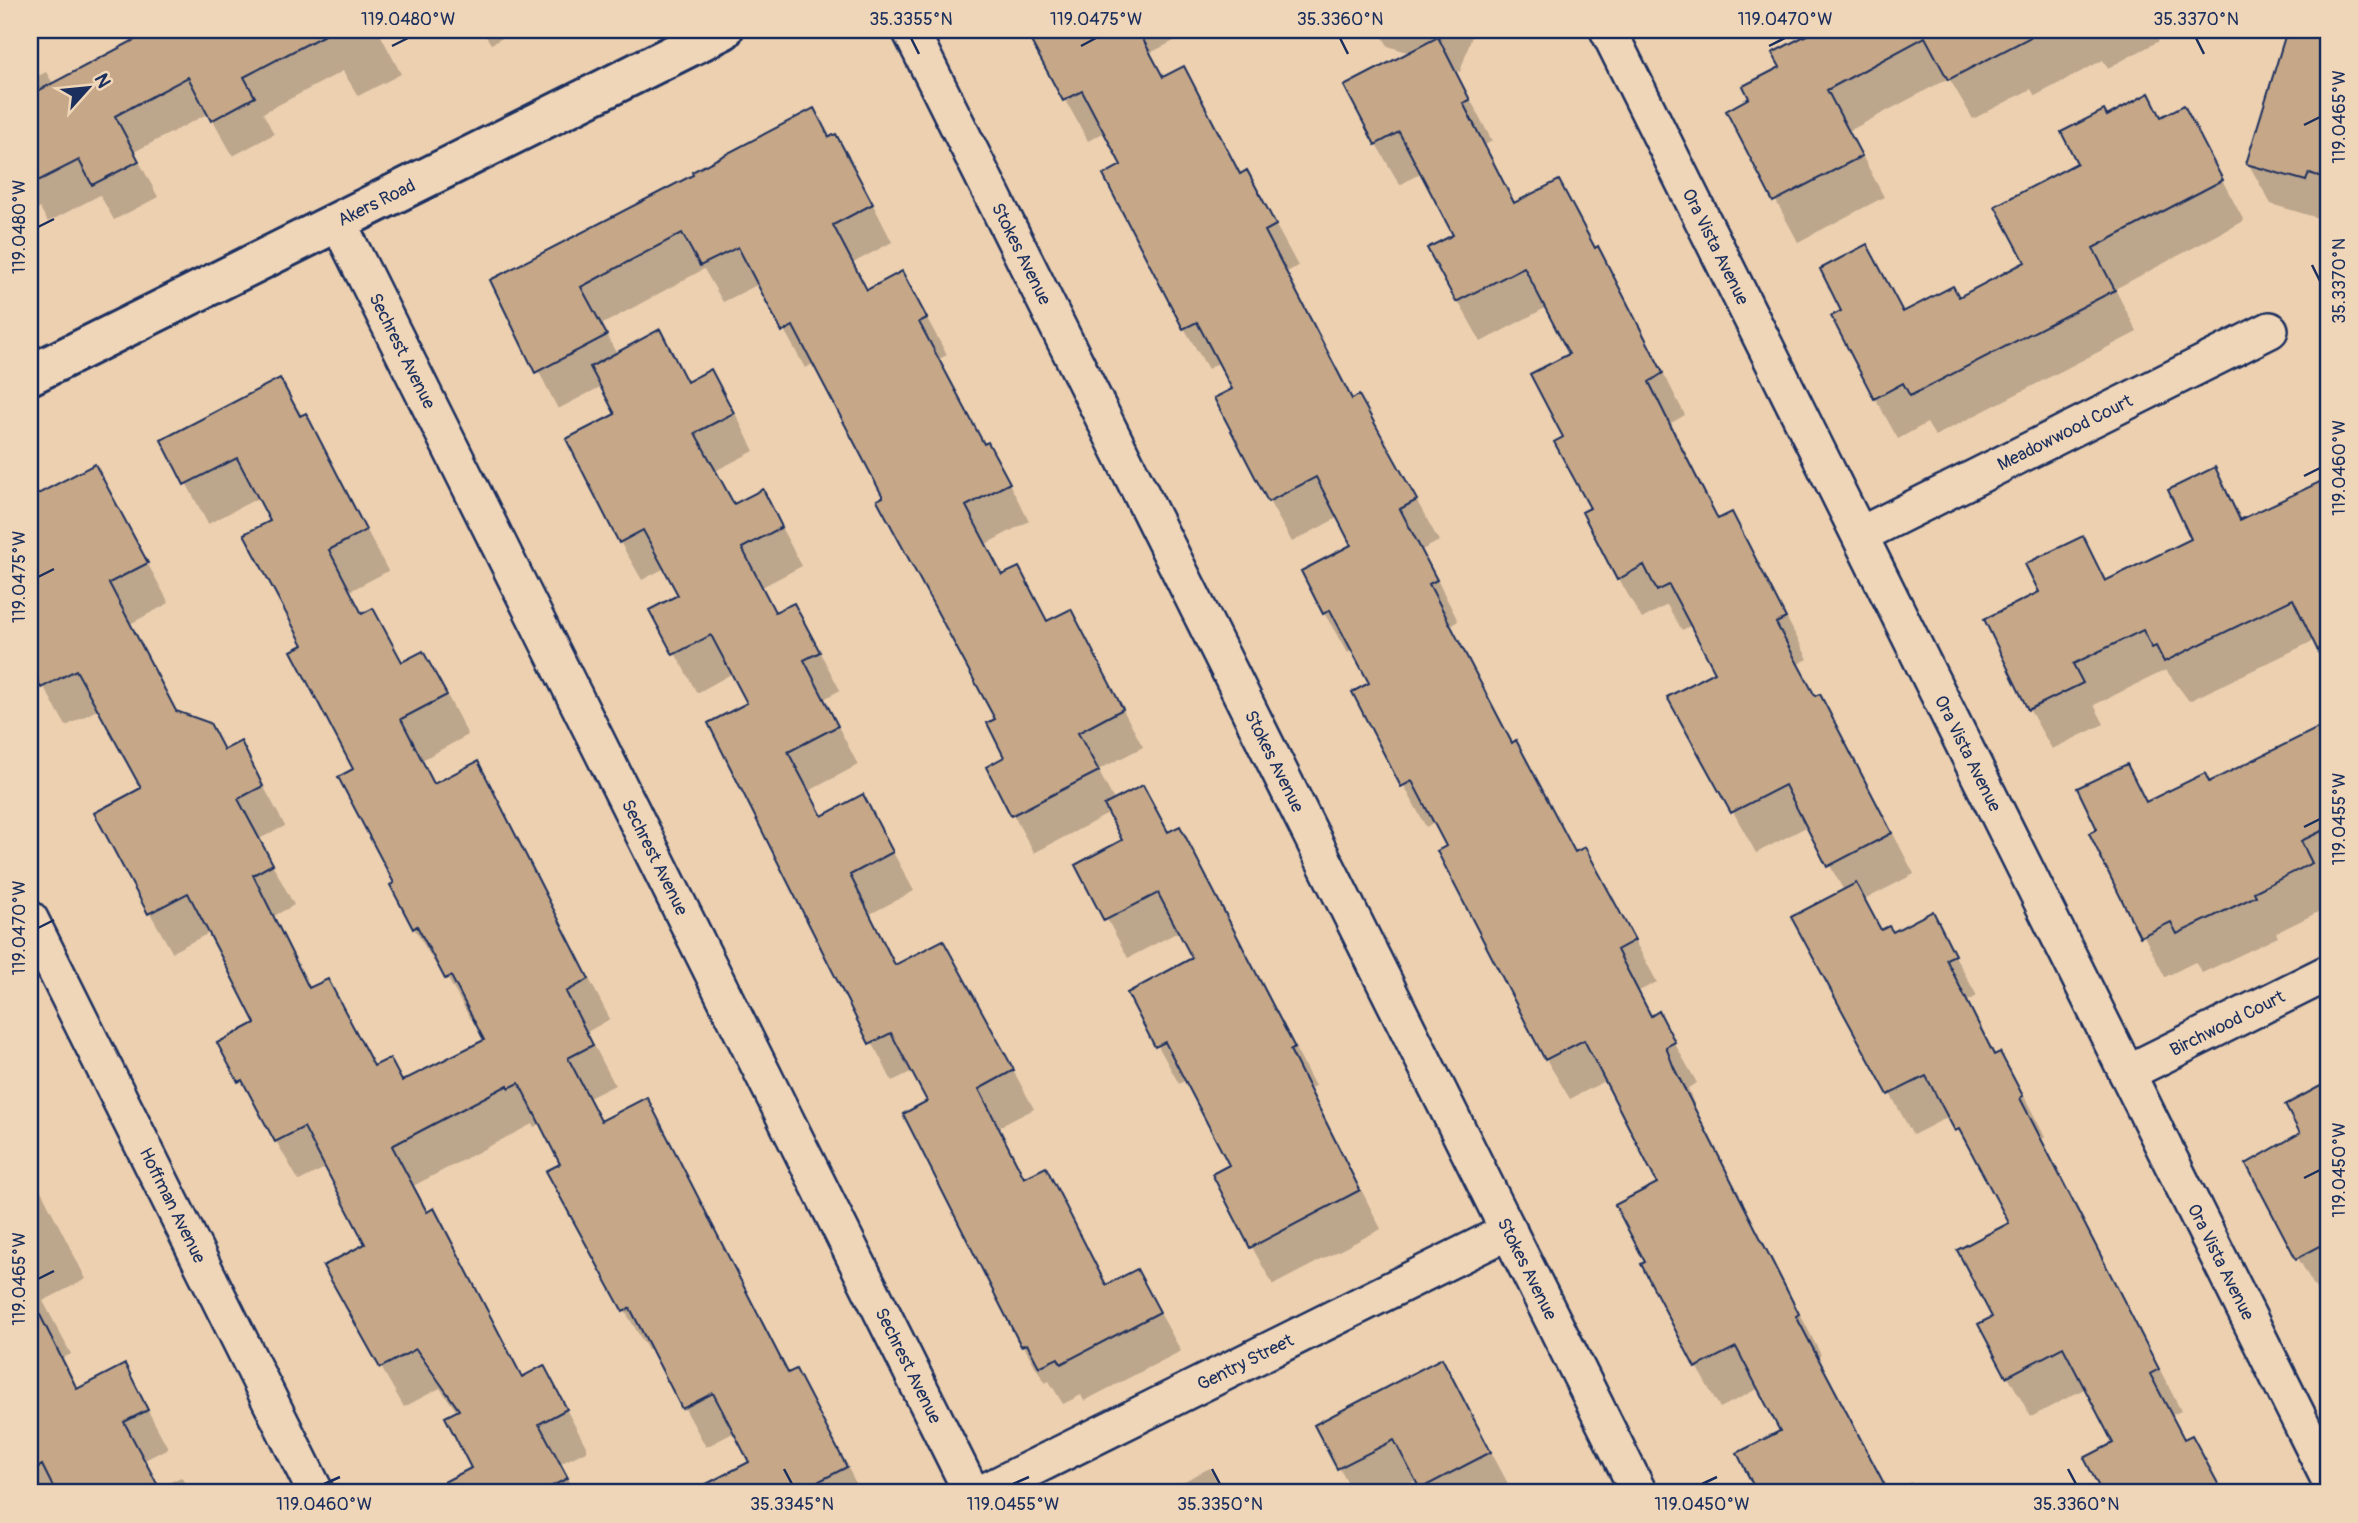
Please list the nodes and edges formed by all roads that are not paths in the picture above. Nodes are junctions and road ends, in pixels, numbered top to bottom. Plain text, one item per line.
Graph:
1 (723, 30) edge
2 (910, 30) edge
3 (1608, 30) edge
4 (338, 222) junction
5 (2270, 330) dead end
6 (30, 375) edge
7 (1860, 534) junction
8 (30, 919) edge
9 (2328, 973) edge
10 (2127, 1073) junction
11 (1509, 1231) junction
12 (2328, 1477) edge
13 (316, 1493) edge
14 (972, 1493) edge
15 (982, 1493) edge
16 (1639, 1493) edge

1 - 4 street, Akers Road
2 - 11 street, Stokes Avenue
3 - 7 street, Ora Vista Avenue
4 - 6 street, Akers Road
4 - 14 street, Sechrest Avenue
5 - 7 street, Meadowwood Court
7 - 10 street, Ora Vista Avenue
8 - 13 street, Hoffman Avenue
9 - 10 street, Birchwood Court
10 - 12 street, Ora Vista Avenue
11 - 15 street, Gentry Street
11 - 16 street, Stokes Avenue

